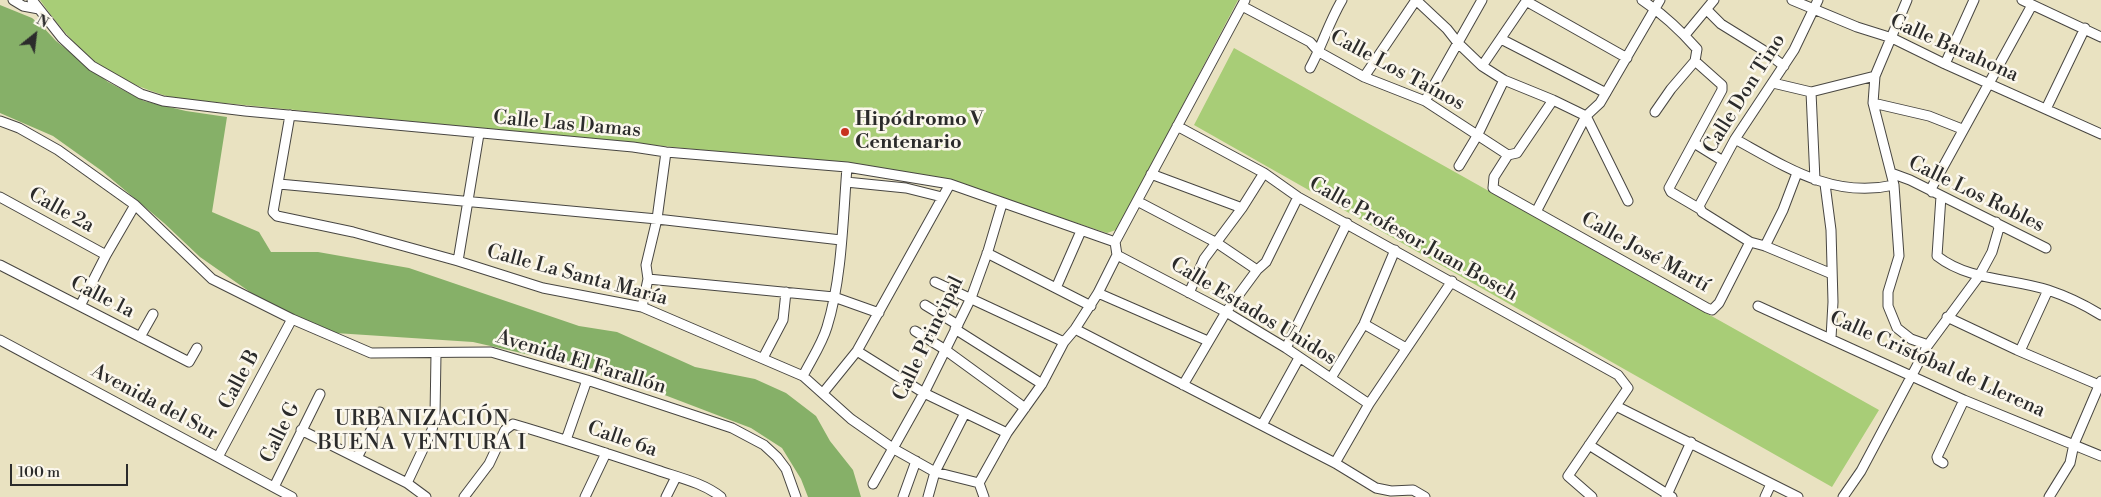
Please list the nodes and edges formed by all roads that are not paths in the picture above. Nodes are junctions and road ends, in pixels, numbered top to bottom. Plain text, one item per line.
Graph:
1 (13, 0) edge
2 (32, 0) edge
3 (1342, 0) edge
4 (1416, 0) edge
5 (1482, 0) edge
6 (1526, 0) edge
7 (1642, 0) edge
8 (1714, 0) edge
9 (1792, 0) edge
10 (1818, 0) edge
11 (1907, 0) edge
12 (1974, 0) edge
13 (2022, 0) edge
14 (1243, 3) edge
15 (1657, 4) edge
16 (2032, 5) junction
17 (38, 9) junction
18 (1706, 10) junction
19 (1814, 10) junction
20 (2085, 28) junction
21 (1685, 35) junction
22 (2101, 37) edge
23 (1501, 38) junction
24 (1892, 38) junction
25 (1458, 43) junction
26 (1319, 52) junction
27 (1626, 58) junction
28 (1695, 61) junction
29 (1945, 64) junction
30 (1482, 66) junction
31 (1784, 66) junction
32 (1310, 68) dead end
33 (1875, 76) junction
34 (1364, 77) junction
35 (1504, 80) junction
36 (1773, 83) junction
37 (1989, 84) junction
38 (1811, 92) junction
39 (1606, 93) junction
40 (1553, 100) junction
41 (1425, 101) junction
42 (1872, 103) junction
43 (2046, 109) junction
44 (1655, 112) dead end
45 (290, 115) junction
46 (1586, 116) junction
47 (0, 121) edge
48 (2101, 122) edge
49 (1177, 126) junction
50 (1962, 129) junction
51 (2098, 132) edge
52 (479, 134) junction
53 (1477, 136) junction
54 (1735, 139) junction
55 (1694, 143) junction
56 (666, 152) junction
57 (1508, 155) junction
58 (1723, 161) junction
59 (1459, 166) dead end
60 (846, 167) junction
61 (1264, 173) junction
62 (1797, 173) junction
63 (1891, 173) junction
64 (1151, 174) junction
65 (1815, 180) junction
66 (846, 182) junction
67 (278, 184) junction
68 (950, 184) junction
69 (1825, 184) junction
70 (1894, 185) junction
71 (1932, 192) junction
72 (1941, 196) junction
73 (0, 197) edge
74 (942, 197) junction
75 (1298, 197) junction
76 (467, 201) junction
77 (1628, 201) dead end
78 (1137, 202) junction
79 (1002, 204) junction
80 (135, 205) junction
81 (1700, 207) junction
82 (1242, 208) junction
83 (1536, 212) junction
84 (657, 219) junction
85 (1996, 222) junction
86 (1347, 223) junction
87 (1081, 231) junction
88 (841, 240) junction
89 (1115, 242) junction
90 (1750, 242) junction
91 (1217, 244) junction
92 (1765, 246) junction
93 (2046, 248) dead end
94 (1395, 250) junction
95 (987, 253) junction
96 (106, 255) junction
97 (1117, 255) junction
98 (458, 261) junction
99 (0, 265) edge
100 (1257, 270) junction
101 (1832, 274) junction
102 (1979, 276) junction
103 (648, 279) junction
104 (1452, 281) junction
105 (935, 282) dead end
106 (1056, 288) junction
107 (2048, 290) junction
108 (786, 292) junction
109 (1098, 293) junction
110 (1189, 293) junction
111 (834, 296) junction
112 (971, 298) junction
113 (925, 305) dead end
114 (80, 306) junction
115 (1091, 306) junction
116 (1758, 306) dead end
117 (642, 307) junction
118 (1226, 312) junction
119 (879, 313) junction
120 (153, 314) dead end
121 (2101, 315) edge
122 (1947, 317) junction
123 (292, 319) junction
124 (1364, 324) junction
125 (957, 327) junction
126 (1075, 329) junction
127 (915, 331) dead end
128 (140, 337) junction
129 (1831, 338) junction
130 (0, 340) edge
131 (1208, 341) junction
132 (1064, 342) junction
133 (1928, 345) junction
134 (197, 348) dead end
135 (1286, 348) junction
136 (1406, 348) junction
137 (944, 349) junction
138 (857, 351) junction
139 (2020, 351) junction
140 (436, 354) junction
141 (763, 358) junction
142 (1299, 358) junction
143 (803, 376) junction
144 (1912, 376) junction
145 (1330, 378) junction
146 (587, 380) junction
147 (1042, 384) junction
148 (2100, 384) edge
149 (1183, 385) junction
150 (823, 392) junction
151 (924, 393) junction
152 (320, 394) dead end
153 (1964, 400) junction
154 (1369, 404) junction
155 (1616, 406) junction
156 (1025, 408) junction
157 (380, 412) dead end
158 (965, 412) junction
159 (1262, 425) junction
160 (301, 430) junction
161 (1007, 433) junction
162 (566, 440) junction
163 (1691, 442) junction
164 (2074, 444) junction
165 (1589, 445) junction
166 (894, 449) junction
167 (606, 453) junction
168 (2101, 456) edge
169 (218, 457) junction
170 (357, 458) junction
171 (916, 461) junction
172 (1335, 463) junction
173 (1943, 463) dead end
174 (935, 472) junction
175 (676, 477) junction
176 (407, 483) junction
177 (979, 483) junction
178 (873, 484) dead end
179 (1771, 484) junction
180 (274, 487) junction
181 (1668, 496) edge
182 (292, 497) edge
183 (426, 497) edge
184 (464, 497) edge
185 (585, 497) edge
186 (666, 497) edge
187 (721, 497) edge
188 (796, 497) edge
189 (903, 497) edge
190 (928, 497) edge
191 (984, 497) edge
192 (1425, 497) edge
193 (1592, 497) edge
194 (1765, 497) edge
195 (1798, 497) edge
196 (1843, 497) edge
197 (2049, 497) edge

1 - 17 street
2 - 17 street, Calle Las Damas
3 - 26 street
4 - 25 street
4 - 34 street
5 - 25 street
6 - 23 street
6 - 27 street
7 - 15 street
8 - 18 street
9 - 19 street, Calle Barahona
10 - 19 street, Calle Don Tino
11 - 24 street
12 - 29 street
13 - 16 street
14 - 26 street, Calle Los Taínos
14 - 49 street
15 - 21 street
15 - 27 street
16 - 20 street
16 - 37 street
17 - 45 street, Calle Las Damas
18 - 21 street
18 - 31 street
19 - 24 street, Calle Barahona
19 - 31 street, Calle Don Tino
20 - 22 street
20 - 43 street
21 - 28 street
23 - 30 street
23 - 39 street
24 - 29 street, Calle Barahona
24 - 33 street
25 - 30 street
25 - 41 street
26 - 32 street
26 - 34 street, Calle Los Taínos
27 - 39 street
28 - 44 street
28 - 55 street
29 - 37 street, Calle Barahona
30 - 35 street
31 - 36 street, Calle Don Tino
33 - 38 street
33 - 42 street
34 - 41 street, Calle Los Taínos
35 - 40 street
35 - 53 street
36 - 38 street
36 - 54 street, Calle Don Tino
37 - 43 street, Calle Barahona
37 - 50 street
38 - 65 street
39 - 46 street
40 - 46 street
40 - 57 street
41 - 53 street, Calle Los Taínos
42 - 50 street
42 - 63 street
43 - 51 street, Calle Barahona
45 - 52 street, Calle Las Damas
45 - 67 street
46 - 77 street
46 - 83 street
47 - 80 street, Avenida El Farallón
48 - 51 street
49 - 61 street, Calle Profesor Juan Bosch
49 - 64 street
50 - 71 street
52 - 56 street, Calle Las Damas
52 - 76 street
53 - 57 street, Calle Los Taínos
53 - 59 street
54 - 58 street, Calle Don Tino
54 - 62 street, Calle Los Robles
55 - 58 street
55 - 81 street
56 - 60 street, Calle Las Damas
56 - 84 street
57 - 83 street, Calle José Martí
58 - 81 street, Calle Don Tino
60 - 66 street
60 - 68 street, Calle Las Damas
61 - 75 street, Calle Profesor Juan Bosch
61 - 82 street
62 - 65 street, Calle Los Robles
62 - 92 street
63 - 70 street
63 - 71 street, Calle Los Robles
64 - 78 street
64 - 82 street
65 - 69 street, Calle Los Robles
66 - 74 street
66 - 88 street
67 - 76 street
67 - 98 street, Calle La Santa María
68 - 74 street
68 - 79 street, Calle Las Damas
69 - 70 street, Calle Los Robles
69 - 101 street
70 - 133 street
71 - 72 street, Calle Los Robles
72 - 85 street, Calle Los Robles
72 - 102 street
73 - 96 street, Calle 2a
74 - 119 street
75 - 86 street, Calle Profesor Juan Bosch
75 - 100 street
76 - 84 street
76 - 98 street
78 - 89 street
78 - 91 street
79 - 87 street, Calle Las Damas
79 - 95 street, Calle Principal
80 - 96 street
80 - 123 street, Avenida El Farallón
81 - 90 street
82 - 91 street
83 - 90 street, Calle José Martí
84 - 88 street
84 - 103 street
85 - 93 street, Calle Los Robles
85 - 102 street
86 - 94 street, Calle Profesor Juan Bosch
86 - 135 street
87 - 89 street, Calle Las Damas
87 - 106 street
88 - 111 street
89 - 97 street
90 - 92 street
91 - 100 street
91 - 110 street
92 - 101 street
94 - 104 street, Calle Profesor Juan Bosch
94 - 124 street
95 - 106 street
95 - 112 street, Calle Principal
96 - 114 street
97 - 109 street
97 - 110 street, Calle Estados Unidos
98 - 117 street, Calle La Santa María
99 - 114 street, Calle 1a
100 - 118 street
101 - 129 street
102 - 107 street
102 - 122 street
103 - 108 street
103 - 117 street
104 - 136 street
104 - 155 street, Calle Profesor Juan Bosch
105 - 112 street
106 - 115 street
107 - 121 street
107 - 139 street
108 - 111 street
108 - 141 street
109 - 115 street
109 - 131 street
110 - 118 street, Calle Estados Unidos
111 - 119 street
111 - 143 street
112 - 125 street, Calle Principal
112 - 132 street
113 - 125 street
114 - 128 street, Calle 1a
115 - 126 street
116 - 129 street, Calle Cristóbal de Llerena
117 - 141 street, Calle La Santa María
118 - 131 street
118 - 135 street, Calle Estados Unidos
119 - 138 street
120 - 128 street
122 - 133 street
122 - 139 street
123 - 140 street, Avenida El Farallón
123 - 169 street, Calle B
124 - 136 street
124 - 145 street
125 - 137 street, Calle Principal
125 - 147 street
126 - 132 street
126 - 149 street
127 - 137 street
128 - 134 street, Calle 1a
129 - 144 street, Calle Cristóbal de Llerena
130 - 169 street, Avenida del Sur
131 - 149 street
132 - 147 street
133 - 144 street
135 - 142 street, Calle Estados Unidos
136 - 154 street
137 - 151 street, Calle Principal
137 - 156 street
138 - 150 street
138 - 151 street
139 - 148 street
140 - 146 street, Avenida El Farallón
140 - 176 street
141 - 143 street, Calle La Santa María
142 - 145 street, Calle Estados Unidos
142 - 159 street
143 - 150 street, Calle La Santa María
144 - 153 street, Calle Cristóbal de Llerena
144 - 196 street
145 - 154 street, Calle Estados Unidos
146 - 162 street
146 - 188 street, Avenida El Farallón
147 - 156 street
148 - 164 street
149 - 159 street
150 - 166 street, Calle La Santa María
151 - 158 street
151 - 166 street, Calle Principal
152 - 160 street, Calle G
153 - 164 street, Calle Cristóbal de Llerena
153 - 173 street
154 - 172 street
155 - 163 street
155 - 165 street
156 - 161 street
157 - 170 street
158 - 161 street
158 - 174 street
159 - 172 street
160 - 170 street
160 - 180 street, Calle G
161 - 177 street
162 - 167 street, Calle 6a
162 - 184 street, Calle 6a
163 - 179 street
163 - 181 street
164 - 168 street, Calle Cristóbal de Llerena
164 - 197 street
165 - 181 street
165 - 193 street
166 - 171 street, Calle La Santa María
166 - 178 street, Calle Principal
167 - 175 street, Calle 6a
167 - 185 street
169 - 180 street, Avenida del Sur
170 - 176 street
171 - 174 street, Calle La Santa María
171 - 189 street
172 - 192 street
174 - 177 street, Calle La Santa María
174 - 190 street
175 - 186 street
175 - 187 street, Calle 6a
176 - 183 street
177 - 191 street
179 - 194 street
179 - 195 street
180 - 182 street, Avenida del Sur

